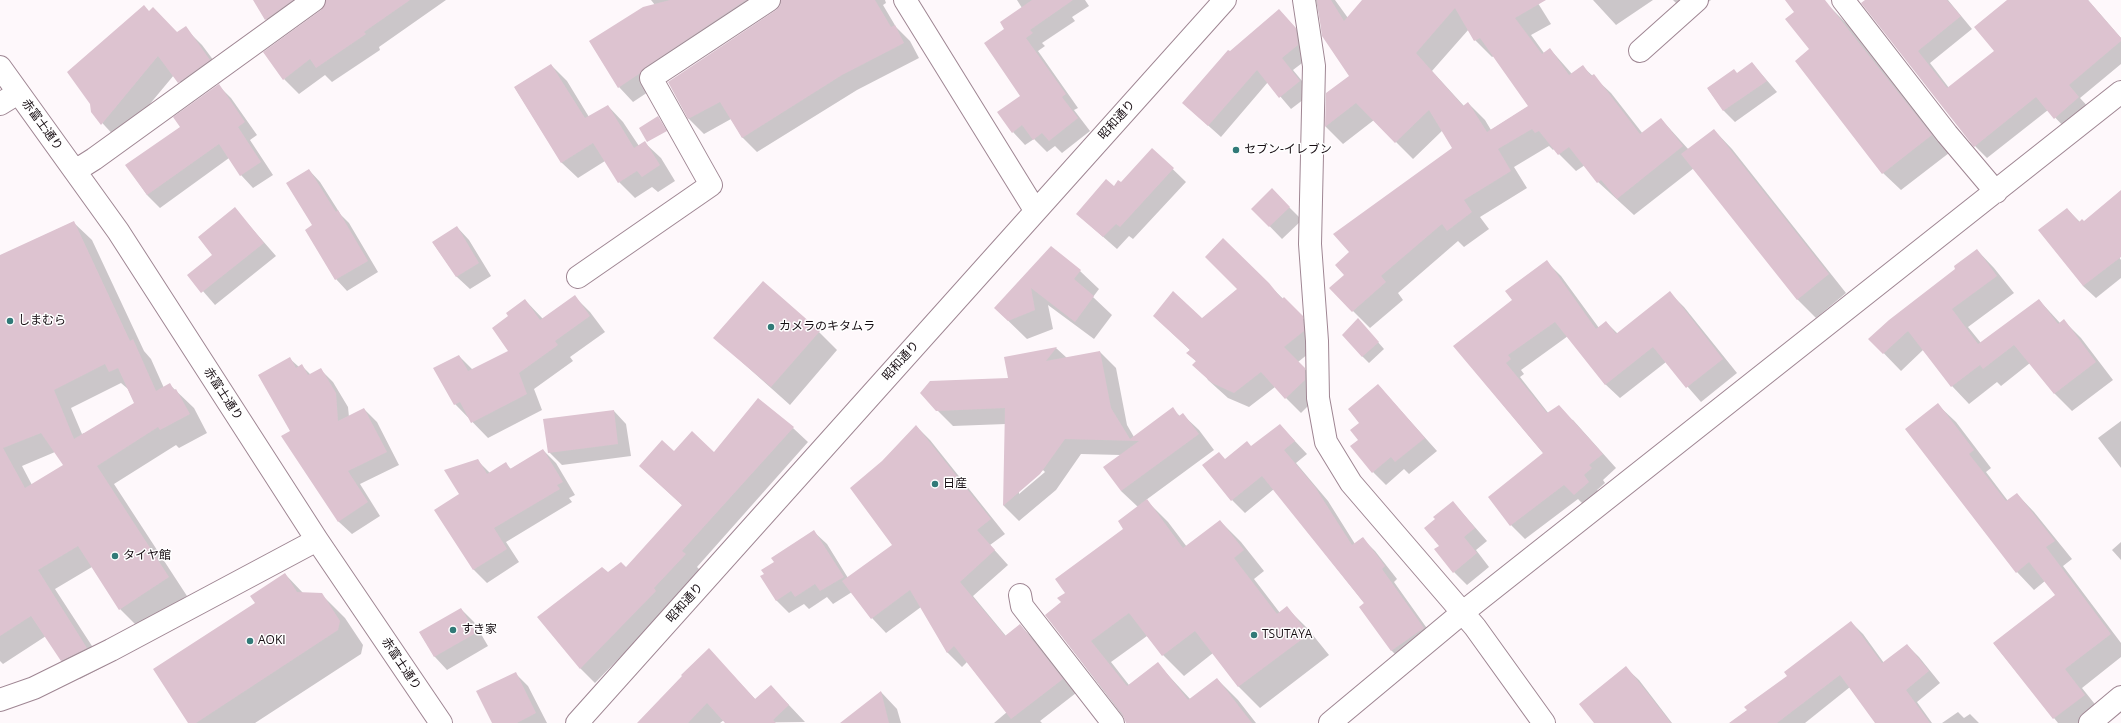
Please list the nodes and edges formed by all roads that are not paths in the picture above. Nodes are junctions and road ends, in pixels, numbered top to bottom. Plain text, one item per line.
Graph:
1 (314, 0) edge
2 (770, 0) edge
3 (904, 0) edge
4 (1225, 0) edge
5 (1304, 0) edge
6 (1697, 0) edge
7 (1843, 0) edge
8 (1640, 51) dead end
9 (0, 67) edge
10 (18, 92) junction
11 (2121, 92) edge
12 (0, 104) edge
13 (74, 171) junction
14 (1996, 192) junction
15 (1035, 210) junction
16 (578, 277) dead end
17 (317, 540) junction
18 (1020, 595) dead end
19 (1462, 613) junction
20 (2121, 696) edge
21 (0, 700) edge
22 (441, 723) edge
23 (577, 723) edge
24 (1113, 723) edge
25 (1330, 723) edge
26 (1544, 723) edge
27 (2090, 723) edge

1 - 13 street
2 - 16 street
3 - 15 street
4 - 15 street, 昭和通り
5 - 19 street
6 - 8 street
7 - 14 street
9 - 10 street, 赤富士通り
10 - 12 street
10 - 13 street, 赤富士通り
11 - 14 street
13 - 17 street, 赤富士通り
14 - 19 street
15 - 23 street, 昭和通り
17 - 21 street
17 - 22 street, 赤富士通り
18 - 24 street
19 - 25 street
19 - 26 street
20 - 27 street

